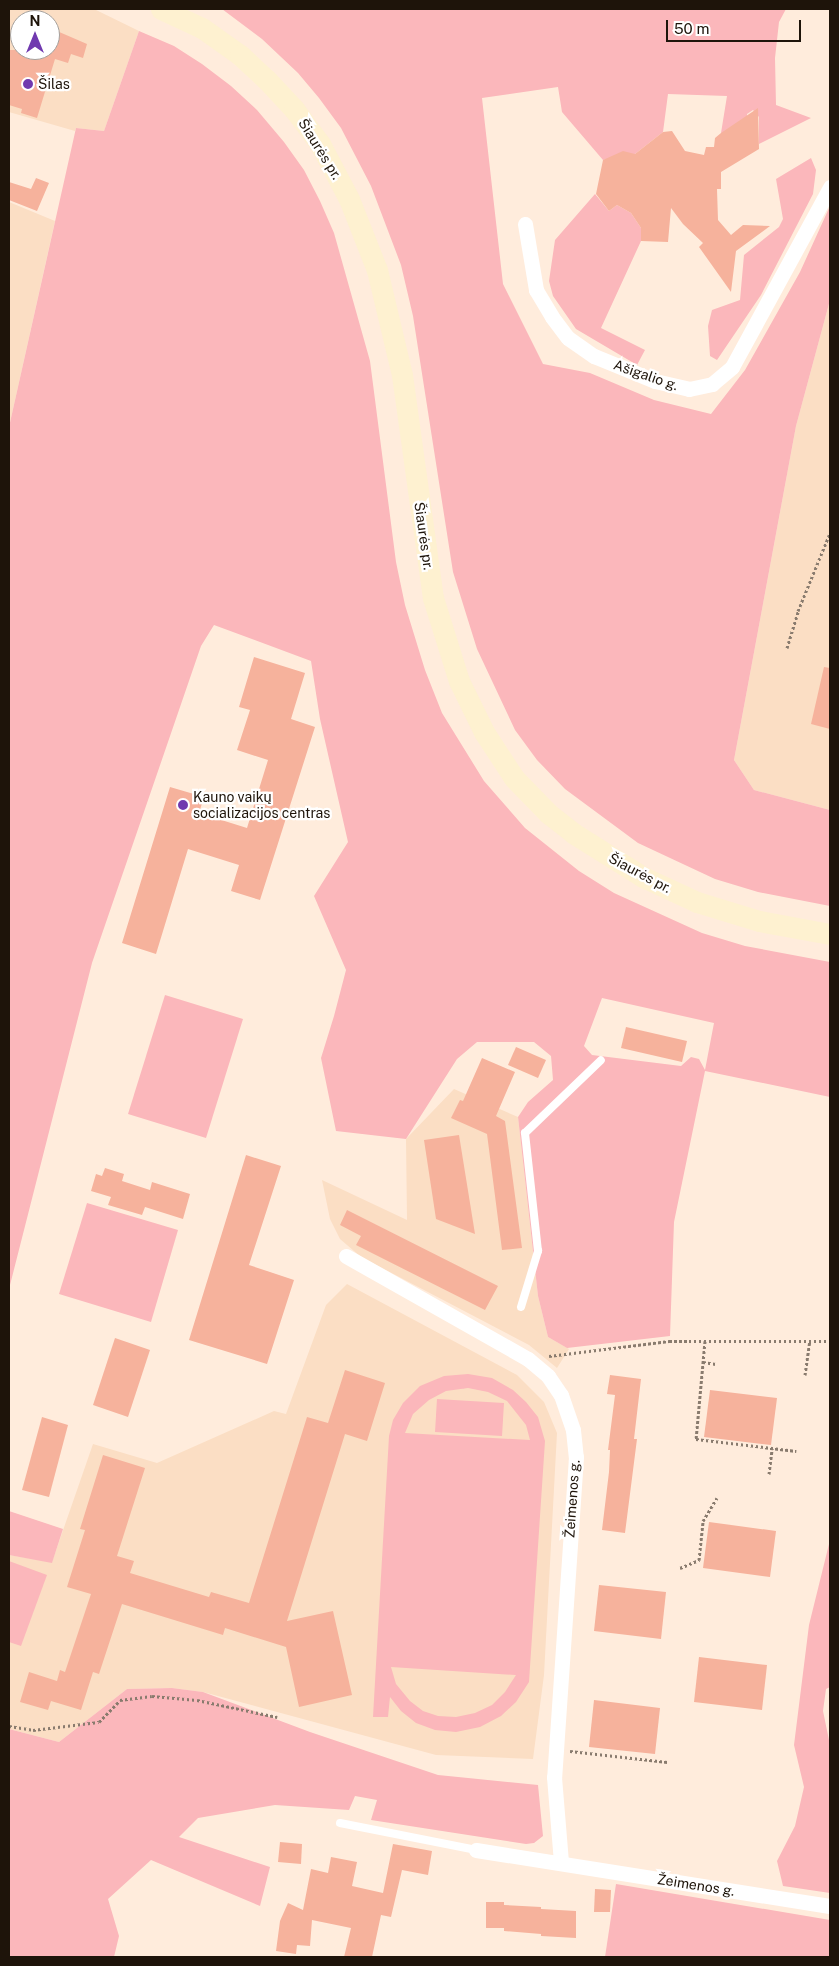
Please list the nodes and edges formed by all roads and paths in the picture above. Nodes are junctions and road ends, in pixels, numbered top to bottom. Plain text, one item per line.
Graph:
1 (161, 9) edge
2 (830, 187) edge
3 (525, 224) dead end
4 (830, 533) edge
5 (787, 648) dead end
6 (830, 934) edge
7 (601, 1060) dead end
8 (346, 1256) dead end
9 (521, 1307) dead end
10 (705, 1340) junction
11 (810, 1341) junction
12 (830, 1341) edge
13 (528, 1359) junction
14 (703, 1362) junction
15 (716, 1364) dead end
16 (805, 1375) dead end
17 (772, 1448) junction
18 (796, 1451) dead end
19 (769, 1474) dead end
20 (717, 1498) dead end
21 (680, 1568) dead end
22 (277, 1717) dead end
23 (9, 1726) edge
24 (555, 1749) junction
25 (667, 1762) dead end
26 (340, 1823) dead end
27 (476, 1850) joint
28 (561, 1862) junction
29 (830, 1906) edge

1 - 6 main road, Šiaurės pr.
2 - 3 street, Ašigalio g.
4 - 5 path
7 - 9 lane
8 - 13 street, Žeimenos g.
10 - 11 path
10 - 13 path
10 - 14 path
11 - 12 path
11 - 16 path
13 - 24 street, Žeimenos g.
14 - 15 path
14 - 17 path
17 - 18 path
17 - 19 path
20 - 21 path
22 - 23 path
24 - 25 path
24 - 28 street, Žeimenos g.
26 - 27 lane
27 - 28 street, Žeimenos g.
28 - 29 street, Žeimenos g.

